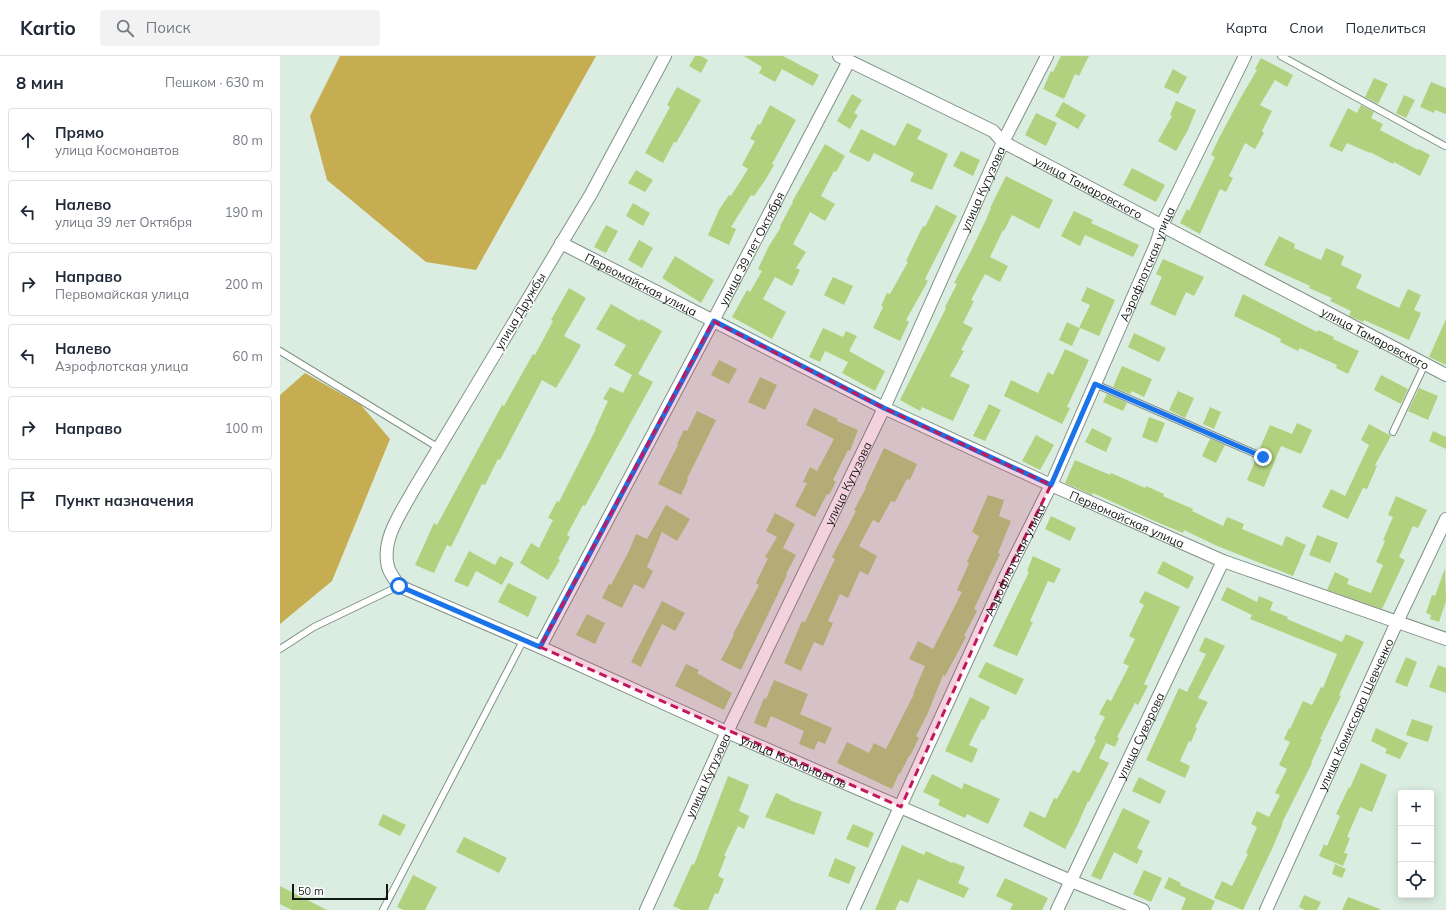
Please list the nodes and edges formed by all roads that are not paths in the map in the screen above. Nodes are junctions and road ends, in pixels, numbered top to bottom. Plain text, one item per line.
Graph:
1 (665, 56) edge
2 (1047, 56) edge
3 (1245, 56) edge
4 (1280, 56) edge
5 (844, 59) edge
6 (1003, 142) junction
7 (1445, 146) dead end
8 (1162, 225) junction
9 (561, 244) junction
10 (714, 321) junction
11 (280, 351) edge
12 (1425, 364) junction
13 (1446, 375) edge
14 (1095, 384) junction
15 (884, 408) junction
16 (1392, 432) dead end
17 (439, 448) junction
18 (1263, 457) dead end
19 (1051, 485) junction
20 (1446, 519) edge
21 (1223, 561) junction
22 (399, 586) junction
23 (1397, 622) junction
24 (1446, 639) edge
25 (524, 640) junction
26 (540, 647) junction
27 (280, 649) edge
28 (727, 732) junction
29 (901, 807) junction
30 (1071, 880) junction
31 (383, 910) edge
32 (646, 910) edge
33 (853, 910) edge
34 (1057, 910) edge
35 (1143, 910) edge
36 (1266, 910) edge

1 - 9 street, улица Дружбы
2 - 6 street, улица Кутузова
3 - 8 street, Аэрофлотская улица
4 - 7 lane
5 - 6 street, улица Тамаровского
5 - 10 street, улица 39 лет Октября
6 - 8 street, улица Тамаровского
6 - 15 street, улица Кутузова
8 - 12 street, улица Тамаровского
8 - 14 street, Аэрофлотская улица
9 - 10 street, Первомайская улица
9 - 17 street, улица Дружбы
10 - 15 street, Первомайская улица
10 - 26 street, улица 39 лет Октября
11 - 17 lane
12 - 13 street, улица Тамаровского
12 - 16 lane
14 - 18 lane
14 - 19 street, Аэрофлотская улица
15 - 19 street, Первомайская улица
15 - 28 street, улица Кутузова
17 - 22 street, улица Дружбы
19 - 21 street, Первомайская улица
19 - 29 street, Аэрофлотская улица
20 - 23 street, улица Комиссара Шевченко
21 - 23 street, Первомайская улица
21 - 30 street, улица Суворова
22 - 25 street, улица Космонавтов
22 - 27 lane
23 - 24 street, Первомайская улица
23 - 36 street, улица Комиссара Шевченко
25 - 26 street, улица Космонавтов
25 - 31 lane
26 - 28 street, улица Космонавтов
28 - 29 street, улица Космонавтов
28 - 32 street, улица Кутузова
29 - 30 street, улица Космонавтов
29 - 33 street, Аэрофлотская улица
30 - 34 street, улица Суворова
30 - 35 street, улица Космонавтов

